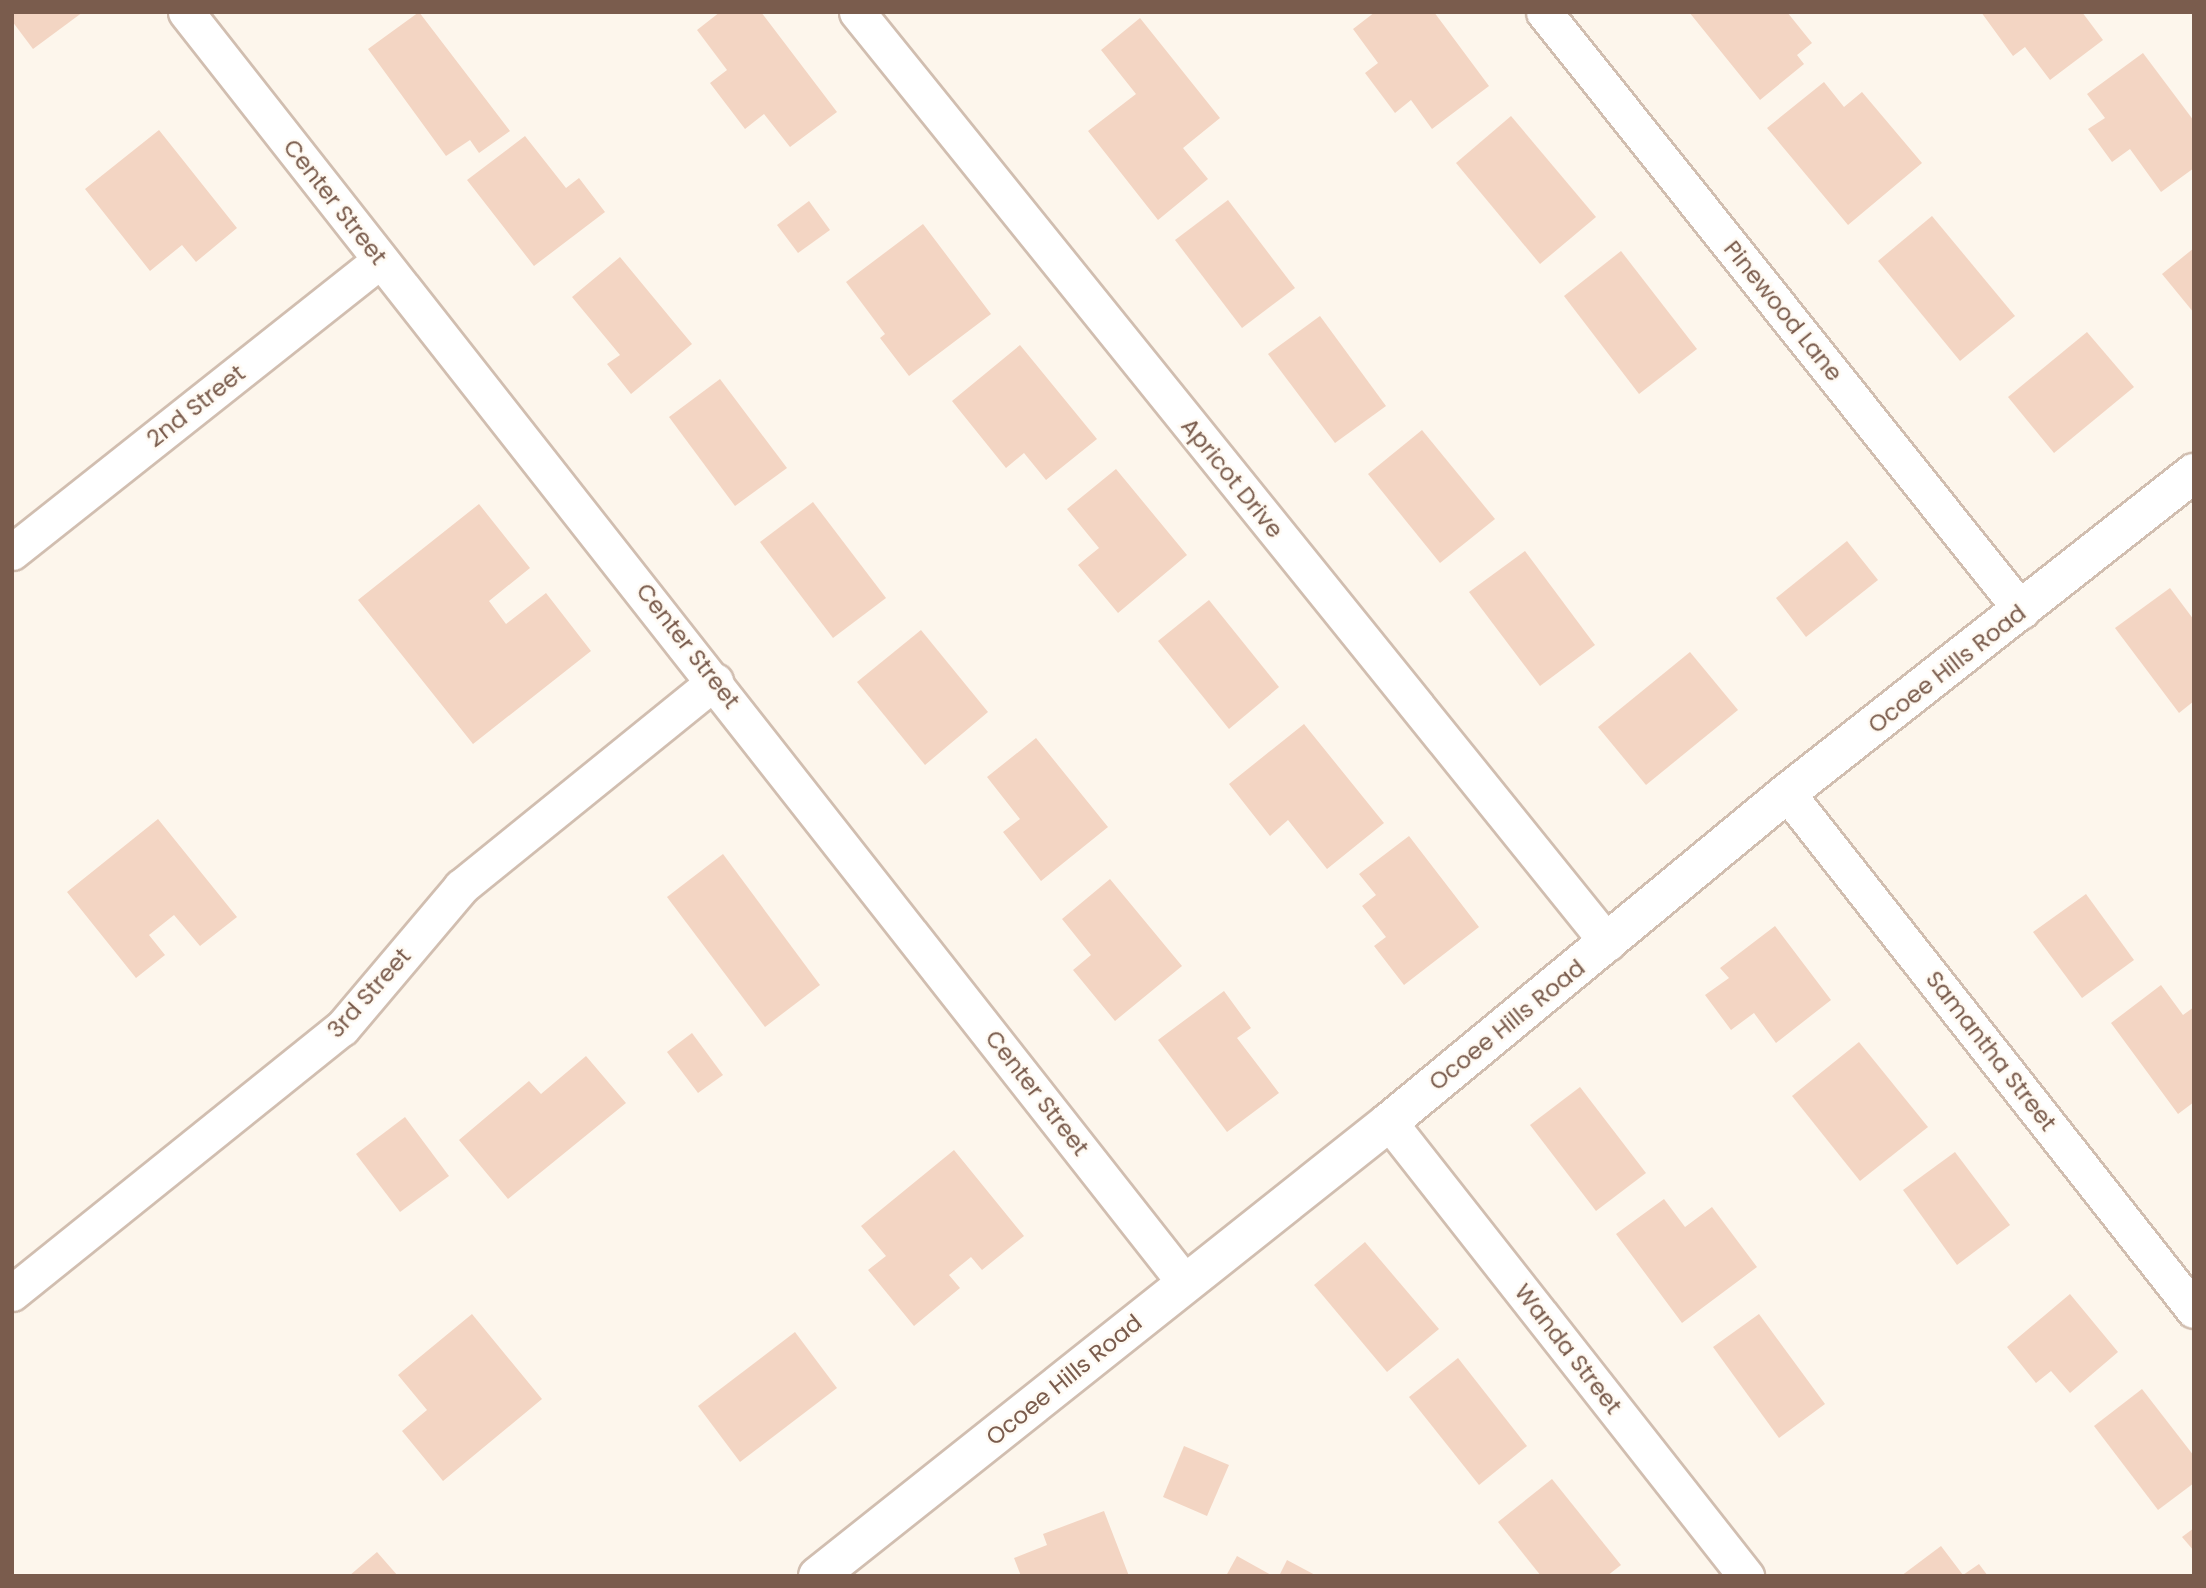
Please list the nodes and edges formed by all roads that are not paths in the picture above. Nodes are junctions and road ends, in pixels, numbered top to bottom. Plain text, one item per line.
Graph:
1 (186, 12) edge
2 (857, 12) edge
3 (1544, 12) edge
4 (380, 260) junction
5 (2194, 473) edge
6 (12, 552) edge
7 (2022, 611) junction
8 (715, 681) junction
9 (1787, 793) junction
10 (1608, 943) junction
11 (1389, 1122) junction
12 (1185, 1283) junction
13 (12, 1293) edge
14 (2194, 1310) edge
15 (818, 1576) edge
16 (1746, 1576) edge

1 - 4 street, Center Street
2 - 10 street, Apricot Drive
3 - 7 street, Pinewood Lane
4 - 6 street, 2nd Street
4 - 8 street, Center Street
5 - 7 street, Ocoee Hills Road
7 - 9 street, Ocoee Hills Road
8 - 12 street, Center Street
8 - 13 street, 3rd Street
9 - 10 street, Ocoee Hills Road
9 - 14 street, Samantha Street
10 - 11 street, Ocoee Hills Road
11 - 12 street, Ocoee Hills Road
11 - 16 street, Wanda Street
12 - 15 street, Ocoee Hills Road

